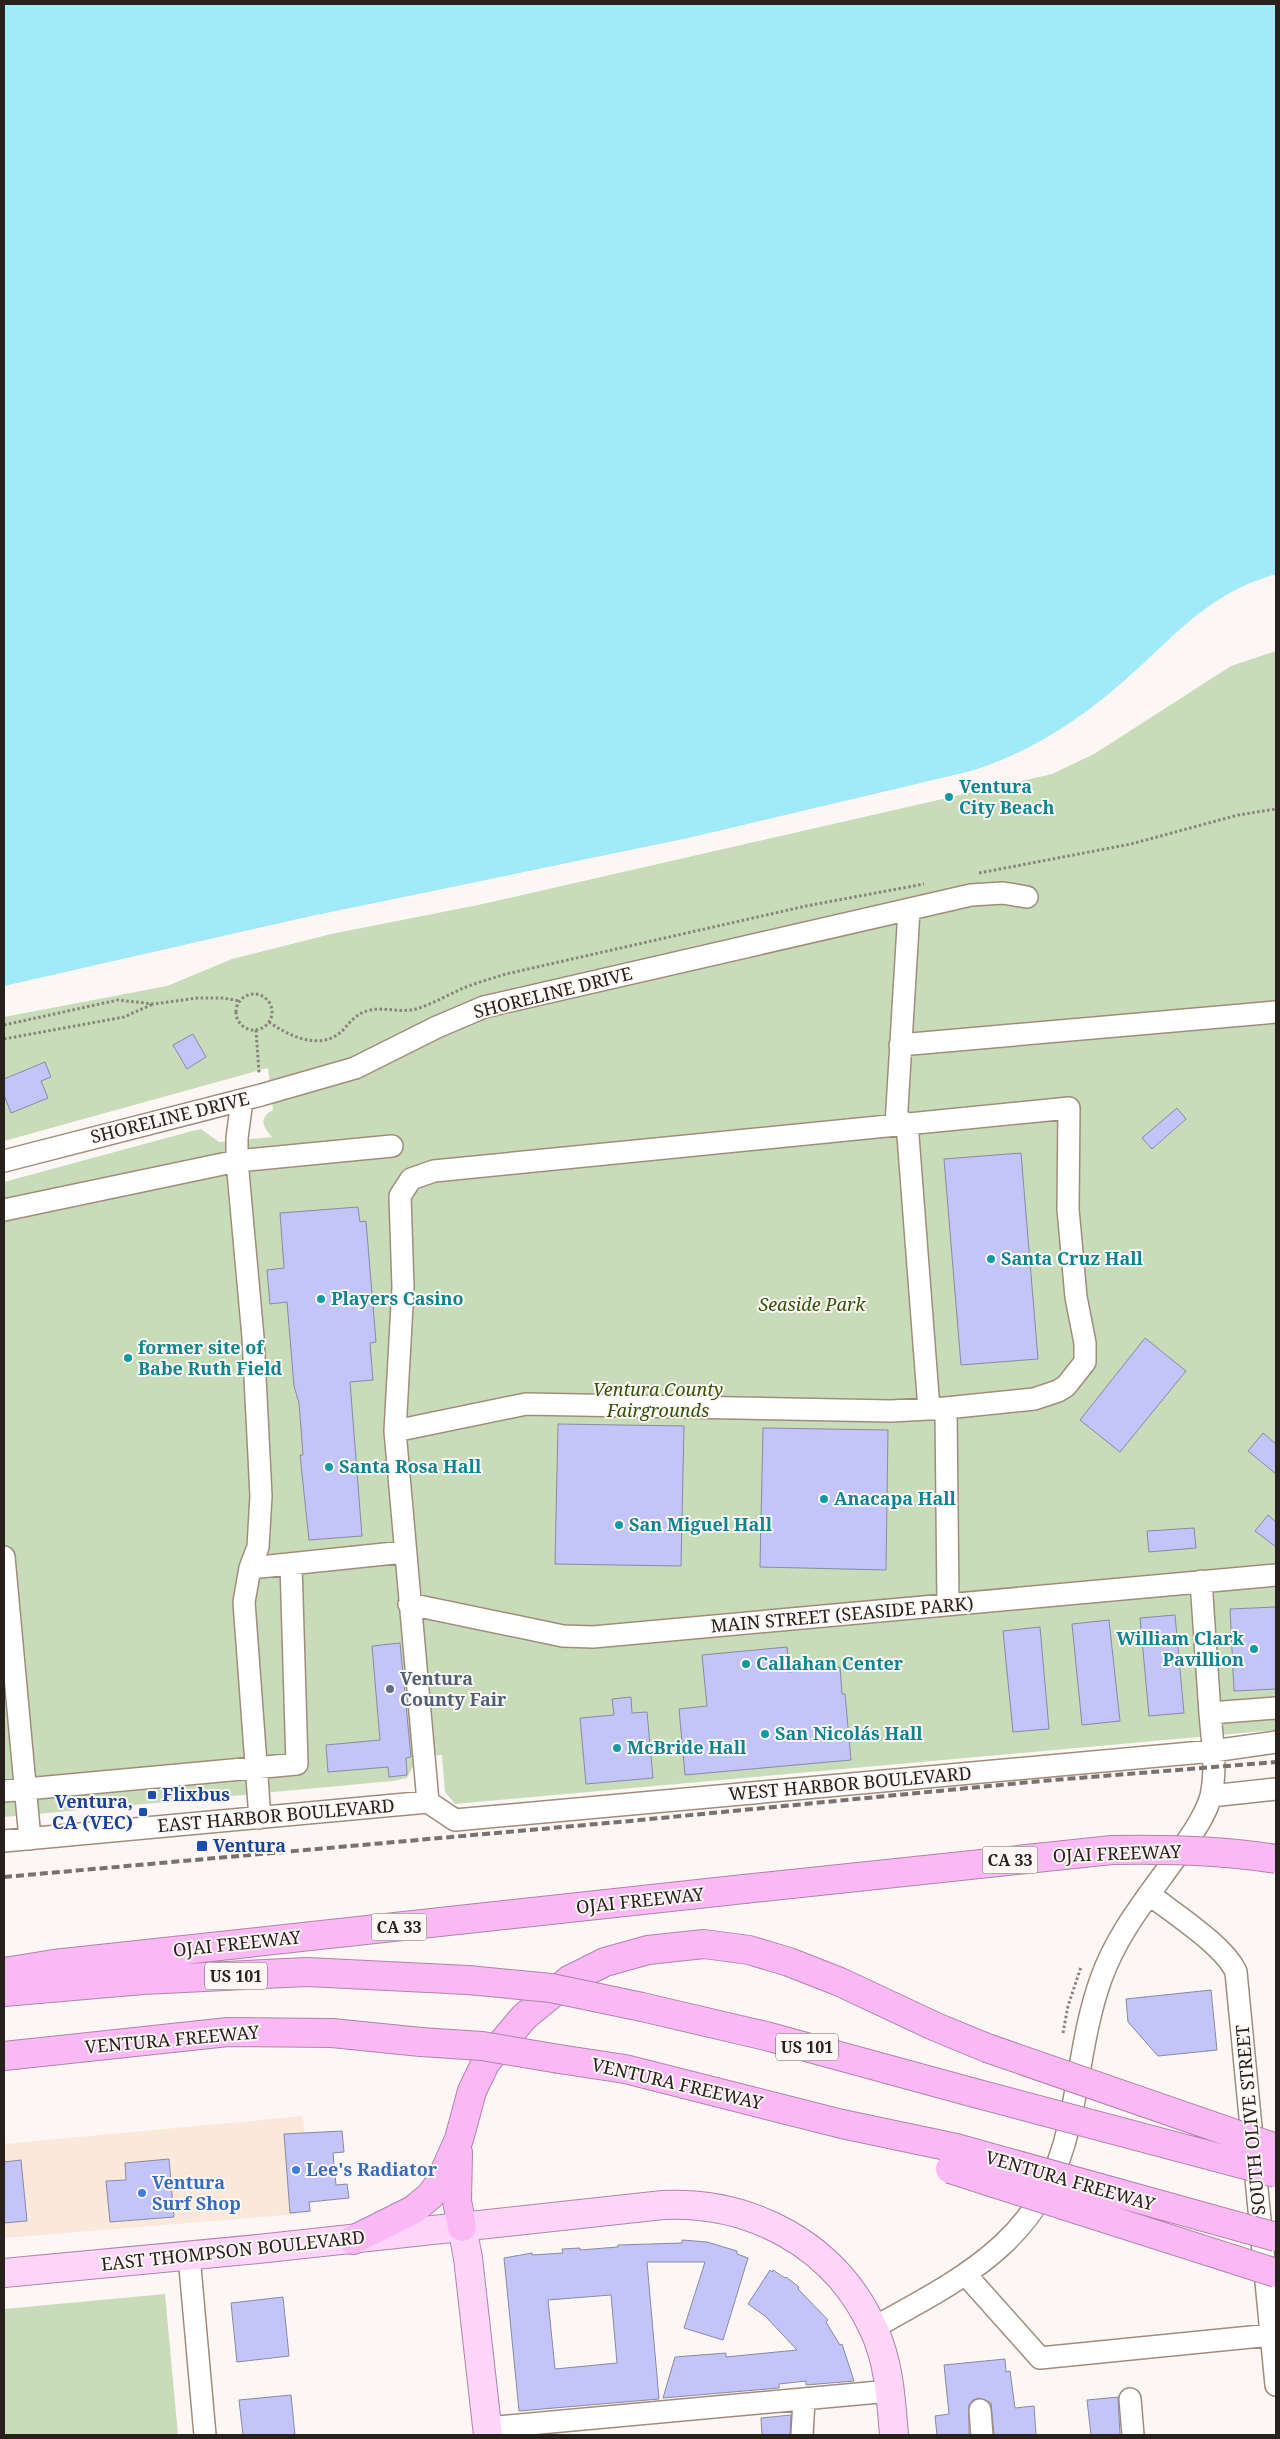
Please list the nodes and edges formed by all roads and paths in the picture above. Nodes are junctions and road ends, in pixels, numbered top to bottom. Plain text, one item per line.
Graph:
1 (1276, 809) edge
2 (1181, 831) dead end
3 (1027, 897) dead end
4 (909, 910) junction
5 (240, 1001) junction
6 (154, 1004) junction
7 (1276, 1012) edge
8 (4, 1024) edge
9 (256, 1030) junction
10 (4, 1039) edge
11 (900, 1045) junction
12 (259, 1073) dead end
13 (242, 1100) junction
14 (901, 1124) junction
15 (392, 1146) dead end
16 (4, 1160) edge
17 (237, 1161) junction
18 (4, 1210) edge
19 (937, 1409) junction
20 (395, 1431) junction
21 (404, 1552) junction
22 (4, 1557) edge
23 (291, 1564) junction
24 (250, 1568) junction
25 (1276, 1575) edge
26 (1201, 1581) junction
27 (409, 1604) junction
28 (948, 1606) junction
29 (1276, 1708) edge
30 (1210, 1713) junction
31 (1276, 1742) edge
32 (1213, 1759) junction
33 (257, 1768) junction
34 (25, 1789) junction
35 (1276, 1789) edge
36 (4, 1791) edge
37 (1210, 1796) junction
38 (428, 1802) junction
39 (260, 1818) junction
40 (30, 1839) junction
41 (4, 1841) edge
42 (1276, 1860) edge
43 (1150, 1894) junction
44 (1081, 1967) dead end
45 (4, 1972) edge
46 (4, 1992) edge
47 (1063, 2032) dead end
48 (4, 2056) edge
49 (459, 2139) junction
50 (1276, 2148) edge
51 (953, 2158) junction
52 (1276, 2174) edge
53 (462, 2227) junction
54 (1276, 2237) edge
55 (353, 2240) junction
56 (189, 2256) junction
57 (4, 2273) edge
58 (1276, 2273) edge
59 (966, 2274) junction
60 (873, 2328) junction
61 (1271, 2334) junction
62 (1276, 2385) edge
63 (890, 2391) junction
64 (1130, 2399) dead end
65 (804, 2400) junction
66 (980, 2410) dead end
67 (487, 2432) edge
68 (205, 2435) edge
69 (802, 2435) edge
70 (894, 2435) edge
71 (982, 2435) edge
72 (1133, 2435) edge

1 - 2 path
3 - 4 street, SHORELINE DRIVE
4 - 11 street
4 - 13 street, SHORELINE DRIVE
5 - 6 path
5 - 9 path
5 - 9 path
6 - 8 path
6 - 10 path
7 - 11 street
9 - 12 path
11 - 14 street
13 - 16 street, SHORELINE DRIVE
13 - 17 street
14 - 19 street
14 - 19 street
14 - 20 street
15 - 17 street
17 - 18 street
17 - 24 street
19 - 20 street
19 - 28 street
20 - 21 street
21 - 23 street
21 - 27 street
22 - 34 street
23 - 24 street
23 - 33 street
24 - 33 street
25 - 26 street, MAIN STREET (SEASIDE PARK)
26 - 28 street, MAIN STREET (SEASIDE PARK)
26 - 30 street
27 - 28 street, MAIN STREET (SEASIDE PARK)
27 - 38 street
29 - 30 street
30 - 32 street
31 - 32 street, WEST HARBOR BOULEVARD
32 - 37 street
32 - 38 street, WEST HARBOR BOULEVARD
33 - 34 street
33 - 39 street
34 - 36 street
34 - 40 street
35 - 37 street
37 - 43 street
38 - 39 street, EAST HARBOR BOULEVARD
39 - 40 street, EAST HARBOR BOULEVARD
40 - 41 street, EAST HARBOR BOULEVARD
42 - 45 highway, OJAI FREEWAY / CA 33, bridge
43 - 59 street
43 - 61 street, SOUTH OLIVE STREET
44 - 47 path
46 - 52 highway, US 101, bridge
48 - 51 highway, VENTURA FREEWAY, bridge
49 - 50 highway, bridge
49 - 53 highway
49 - 55 highway
51 - 54 highway, VENTURA FREEWAY, bridge
51 - 58 highway, bridge
53 - 55 main road, EAST THOMPSON BOULEVARD
53 - 60 main road, EAST THOMPSON BOULEVARD
53 - 67 main road
55 - 56 main road, EAST THOMPSON BOULEVARD
56 - 57 main road, EAST THOMPSON BOULEVARD
56 - 68 street
59 - 60 street
59 - 61 street
60 - 63 main road, EAST THOMPSON BOULEVARD
61 - 62 street, SOUTH OLIVE STREET
63 - 65 street
63 - 70 main road, EAST THOMPSON BOULEVARD
64 - 72 street
65 - 67 street
65 - 69 street
66 - 71 street

